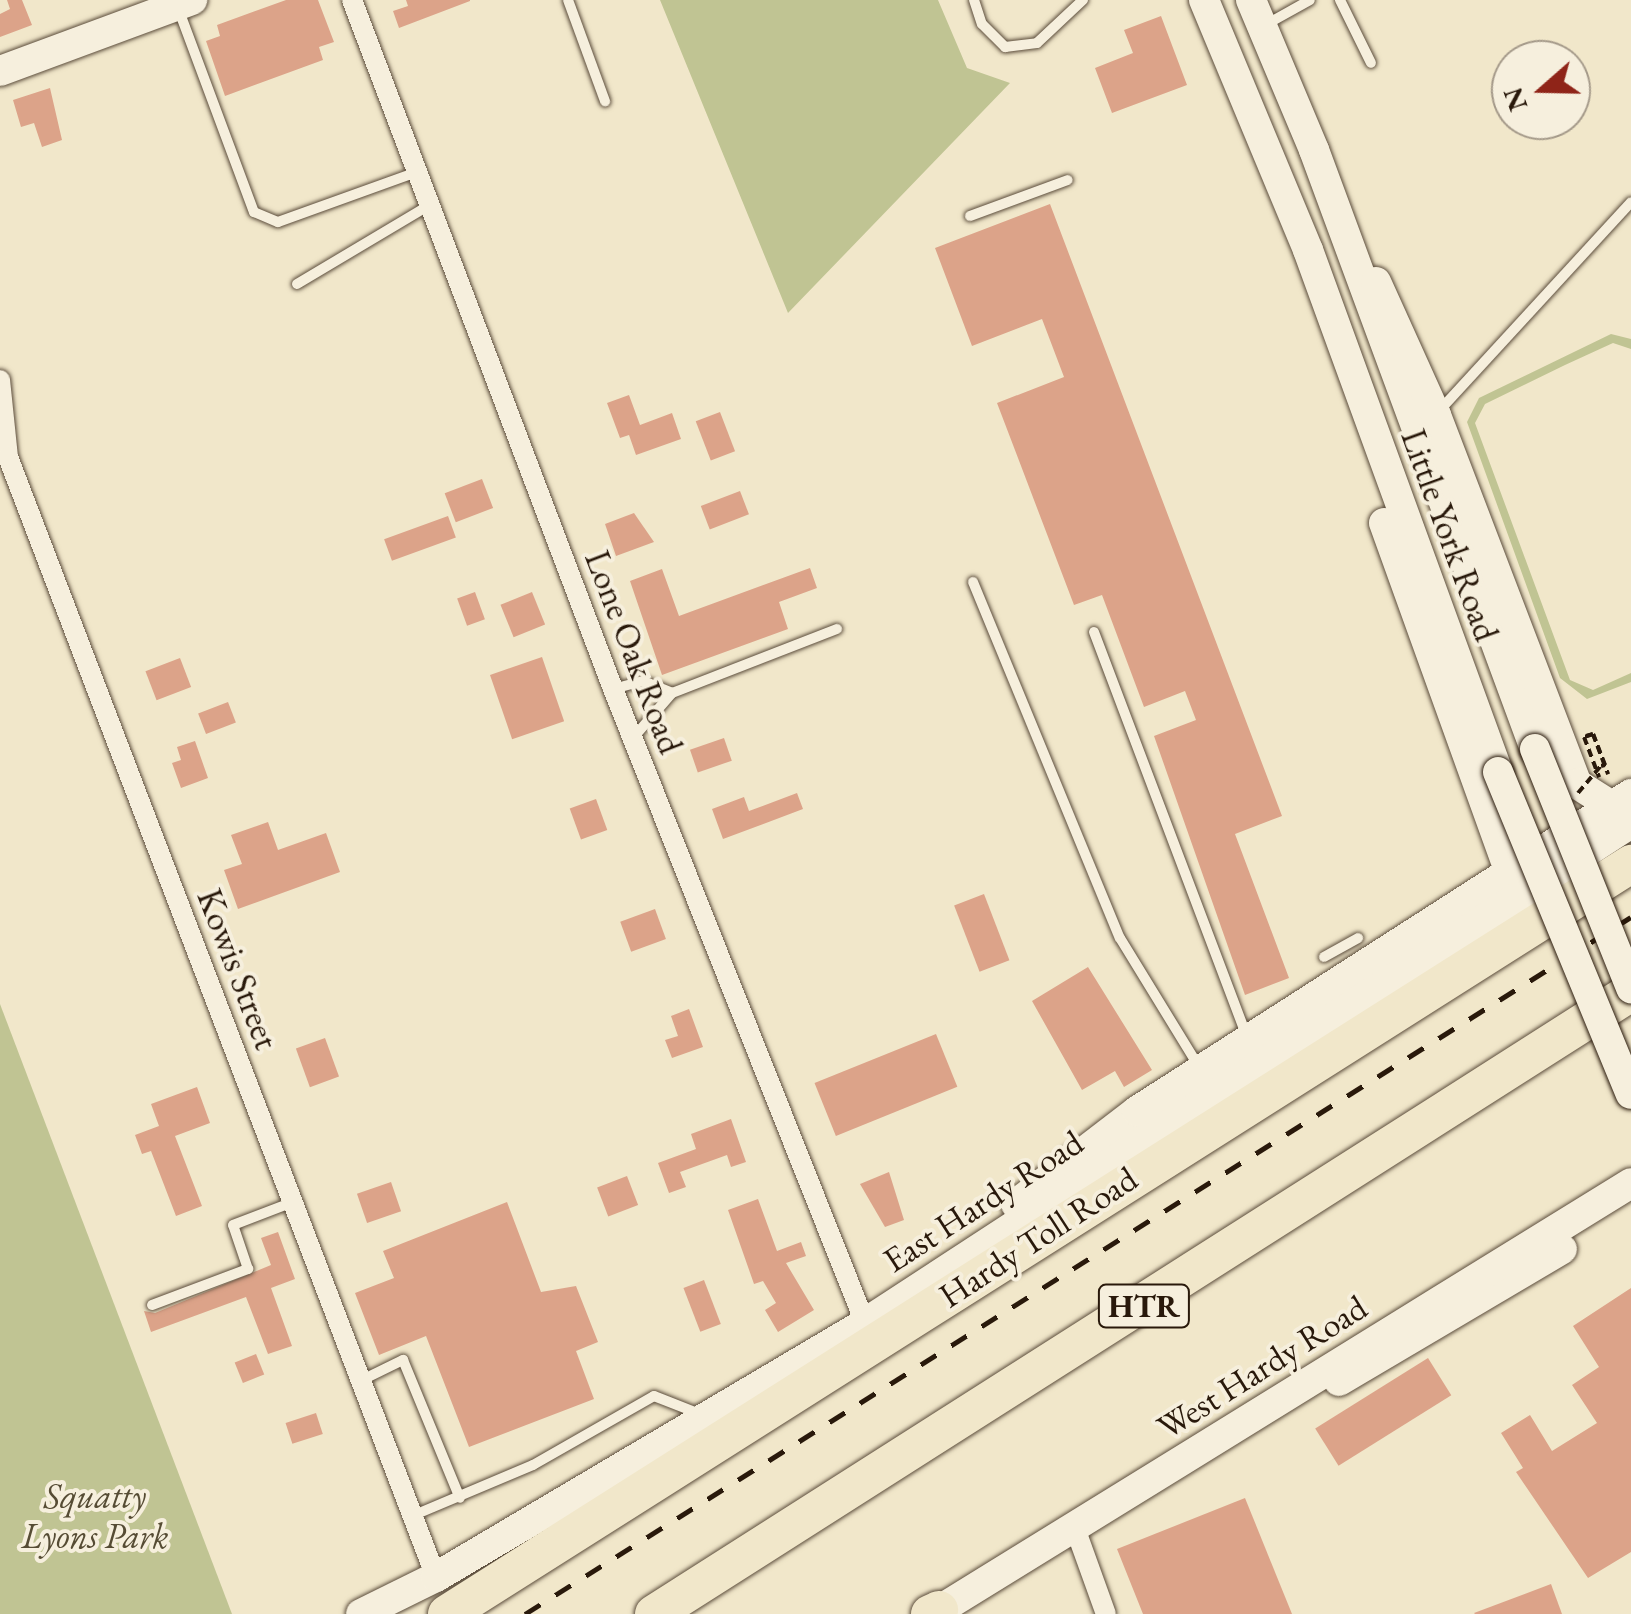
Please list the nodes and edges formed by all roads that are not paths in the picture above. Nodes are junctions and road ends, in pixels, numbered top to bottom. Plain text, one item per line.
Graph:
1 (352, 0) edge
2 (568, 0) edge
3 (974, 0) edge
4 (1083, 0) edge
5 (1204, 0) edge
6 (1310, 0) edge
7 (1340, 0) edge
8 (184, 3) edge
9 (1256, 13) edge
10 (1371, 63) dead end
11 (0, 71) edge
12 (605, 101) dead end
13 (414, 173) junction
14 (1068, 180) dead end
15 (1329, 191) junction
16 (1631, 202) edge
17 (1290, 205) junction
18 (426, 206) junction
19 (970, 216) dead end
20 (1344, 234) junction
21 (1308, 250) junction
22 (297, 284) dead end
23 (0, 380) edge
24 (1436, 414) junction
25 (974, 582) dead end
26 (837, 628) dead end
27 (1094, 632) dead end
28 (613, 689) junction
29 (672, 692) junction
30 (633, 739) junction
31 (1568, 759) junction
32 (1484, 806) junction
33 (1625, 808) edge
34 (1579, 854) junction
35 (1631, 864) edge
36 (1524, 875) junction
37 (1358, 938) dead end
38 (1324, 956) dead end
39 (1631, 990) edge
40 (1250, 1042) junction
41 (1202, 1072) junction
42 (1631, 1094) edge
43 (1631, 1183) edge
44 (292, 1202) junction
45 (1631, 1206) edge
46 (152, 1305) dead end
47 (865, 1324) junction
48 (361, 1381) junction
49 (1257, 1413) junction
50 (706, 1418) junction
51 (460, 1498) junction
52 (412, 1516) junction
53 (1075, 1528) junction
54 (436, 1577) junction
55 (934, 1613) edge
56 (361, 1614) edge
57 (447, 1614) edge
58 (654, 1614) edge
59 (1106, 1614) edge

1 - 13 street, Lone Oak Road
2 - 12 lane
3 - 4 lane
5 - 17 main road, Little York Road
6 - 9 lane
7 - 10 lane
8 - 11 main road
8 - 13 lane
9 - 15 main road, Little York Road
13 - 18 street, Lone Oak Road
14 - 19 lane
15 - 17 main road
15 - 20 main road, Little York Road
16 - 24 lane
17 - 21 main road, Little York Road
18 - 22 lane
18 - 28 street, Lone Oak Road
20 - 24 main road
20 - 34 main road, Little York Road, bridge
21 - 32 main road
21 - 36 main road, Little York Road, bridge
23 - 44 street, Kowis Street
24 - 31 main road
25 - 41 lane
26 - 29 lane
27 - 40 lane
28 - 29 lane
28 - 30 street, Lone Oak Road
29 - 30 lane
30 - 47 street, Lone Oak Road
31 - 32 main road
31 - 33 main road
32 - 36 main road
33 - 34 main road, East Hardy Road
33 - 36 main road
34 - 36 main road, East Hardy Road
34 - 39 main road, Little York Road, bridge
35 - 57 highway, Hardy Toll Road
36 - 40 main road
36 - 42 main road, Little York Road, bridge
36 - 47 main road, East Hardy Road
37 - 38 lane
39 - 58 highway, HTR
40 - 41 main road
41 - 47 main road
43 - 49 main road, West Hardy Road
44 - 46 lane
44 - 48 street, Kowis Street
45 - 49 main road
47 - 50 main road, East Hardy Road
48 - 51 lane
48 - 52 street, Kowis Street
49 - 53 main road, West Hardy Road
50 - 51 lane
50 - 54 main road, East Hardy Road
51 - 52 lane
52 - 54 street, Kowis Street
53 - 55 main road, West Hardy Road
53 - 59 street
54 - 56 main road, East Hardy Road

